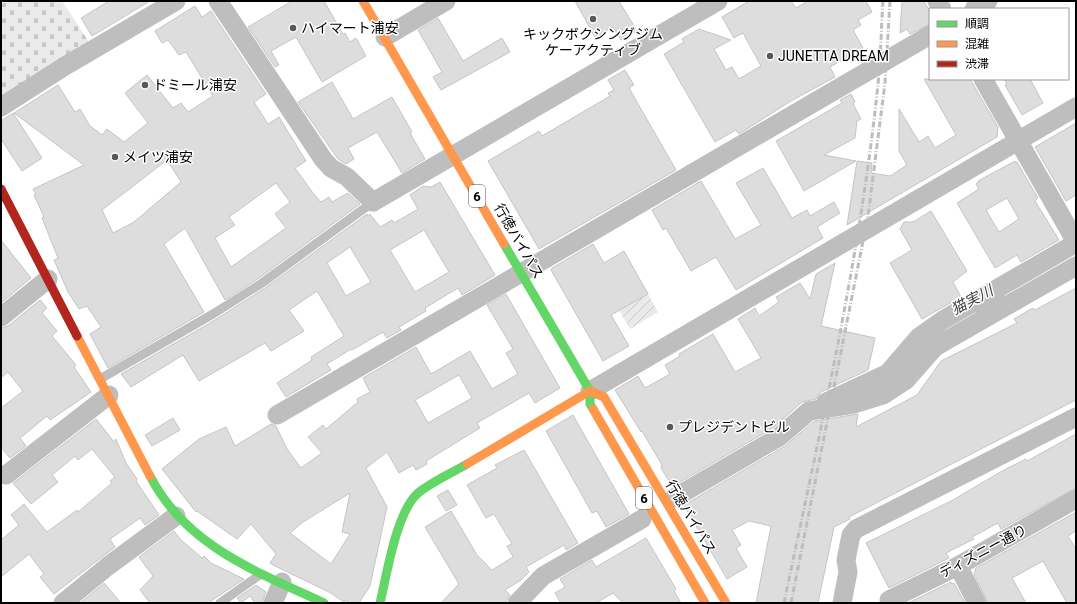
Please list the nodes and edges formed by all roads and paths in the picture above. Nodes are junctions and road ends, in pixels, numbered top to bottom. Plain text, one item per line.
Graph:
1 (176, 1) edge
2 (218, 1) edge
3 (363, 1) edge
4 (446, 1) edge
5 (718, 1) edge
6 (988, 1) edge
7 (976, 8) edge
8 (929, 35) edge
9 (385, 37) junction
10 (984, 80) edge
11 (1, 107) edge
12 (1076, 107) edge
13 (1018, 140) junction
14 (453, 154) junction
15 (1, 189) edge
16 (373, 202) junction
17 (1076, 243) edge
18 (1076, 266) edge
19 (521, 273) junction
20 (48, 279) junction
21 (1, 317) edge
22 (104, 387) junction
23 (590, 391) junction
24 (809, 411) junction
25 (277, 415) dead end
26 (1076, 417) edge
27 (6, 475) dead end
28 (674, 498) dead end
29 (1076, 499) edge
30 (176, 516) junction
31 (642, 518) dead end
32 (958, 566) junction
33 (262, 573) junction
34 (282, 582) junction
35 (889, 600) dead end
36 (63, 603) edge
37 (220, 603) edge
38 (273, 603) edge
39 (324, 603) edge
40 (380, 603) edge
41 (517, 603) edge
42 (705, 603) edge
43 (726, 603) edge
44 (842, 603) edge
45 (977, 603) edge

1 - 11 street
2 - 16 street
3 - 9 main road, 行徳バイパス / 6
4 - 9 street
5 - 14 street
6 - 7 street
8 - 19 street
9 - 14 main road, 行徳バイパス / 6
10 - 13 street
12 - 13 street
13 - 17 street
13 - 23 street
14 - 16 street
14 - 19 main road, 行徳バイパス / 6
15 - 20 main road
16 - 22 lane
17 - 24 street
18 - 24 street
19 - 23 main road, 行徳バイパス / 6
19 - 25 street
20 - 21 street
20 - 22 main road
22 - 27 street
22 - 30 main road
23 - 40 main road
23 - 42 main road, 行徳バイパス / 6
23 - 43 main road, 行徳バイパス / 6
24 - 28 street
26 - 44 street
29 - 32 street, ディズニー通り
30 - 33 main road
30 - 36 street
31 - 41 street
32 - 35 street, ディズニー通り
32 - 45 street
33 - 34 main road
33 - 37 lane
34 - 38 street
34 - 39 main road

